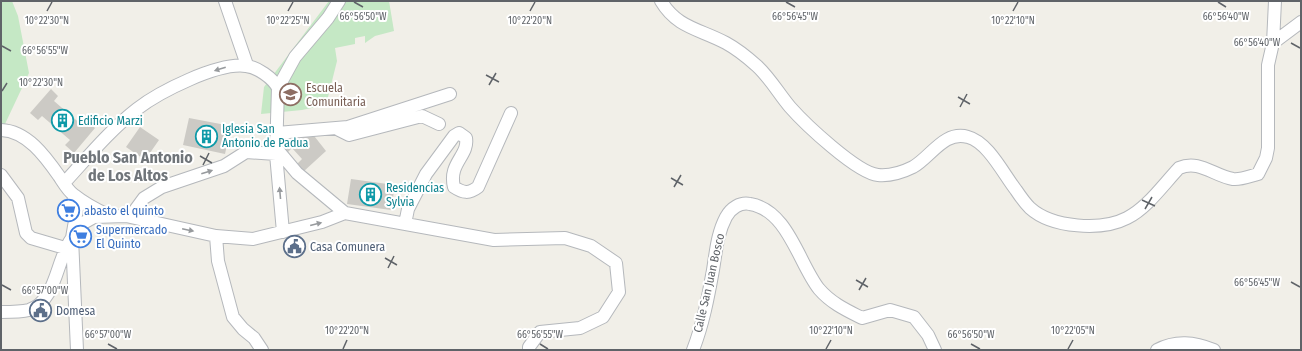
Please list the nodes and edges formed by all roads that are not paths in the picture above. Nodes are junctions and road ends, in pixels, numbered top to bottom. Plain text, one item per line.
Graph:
1 (225, 1) edge
2 (339, 1) edge
3 (661, 1) edge
4 (1275, 1) edge
5 (1301, 22) edge
6 (1286, 34) junction
7 (1301, 36) edge
8 (1273, 43) junction
9 (247, 66) junction
10 (278, 88) junction
11 (450, 94) dead end
12 (511, 113) dead end
13 (439, 124) dead end
14 (337, 127) junction
15 (1, 130) edge
16 (277, 133) junction
17 (276, 151) junction
18 (1, 175) edge
19 (64, 183) junction
20 (74, 195) junction
21 (345, 213) junction
22 (108, 215) junction
23 (126, 216) junction
24 (405, 224) junction
25 (283, 232) junction
26 (216, 236) junction
27 (70, 238) junction
28 (1, 313) edge
29 (77, 350) edge
30 (262, 350) edge
31 (529, 350) edge
32 (693, 350) edge
33 (935, 350) edge
34 (1157, 350) edge
35 (1214, 350) edge

1 - 9 street
2 - 10 street
3 - 8 street
4 - 8 street
5 - 6 street
6 - 7 street
6 - 8 street
9 - 10 street
9 -> 19 street
10 - 16 street
11 - 14 street
12 - 24 street
13 - 14 street
14 - 16 street
15 - 19 street
16 - 17 street
17 - 21 street
23 -> 17 street
25 -> 17 street
18 - 27 street
19 - 20 street
20 - 22 street
20 - 27 street
21 - 24 street
25 -> 21 street
22 - 23 street
22 - 27 street
23 -> 26 street
24 - 31 street
25 - 26 street
26 - 30 street
27 - 28 street
27 - 29 street
32 - 33 street, Calle San Juan Bosco
34 - 35 street

